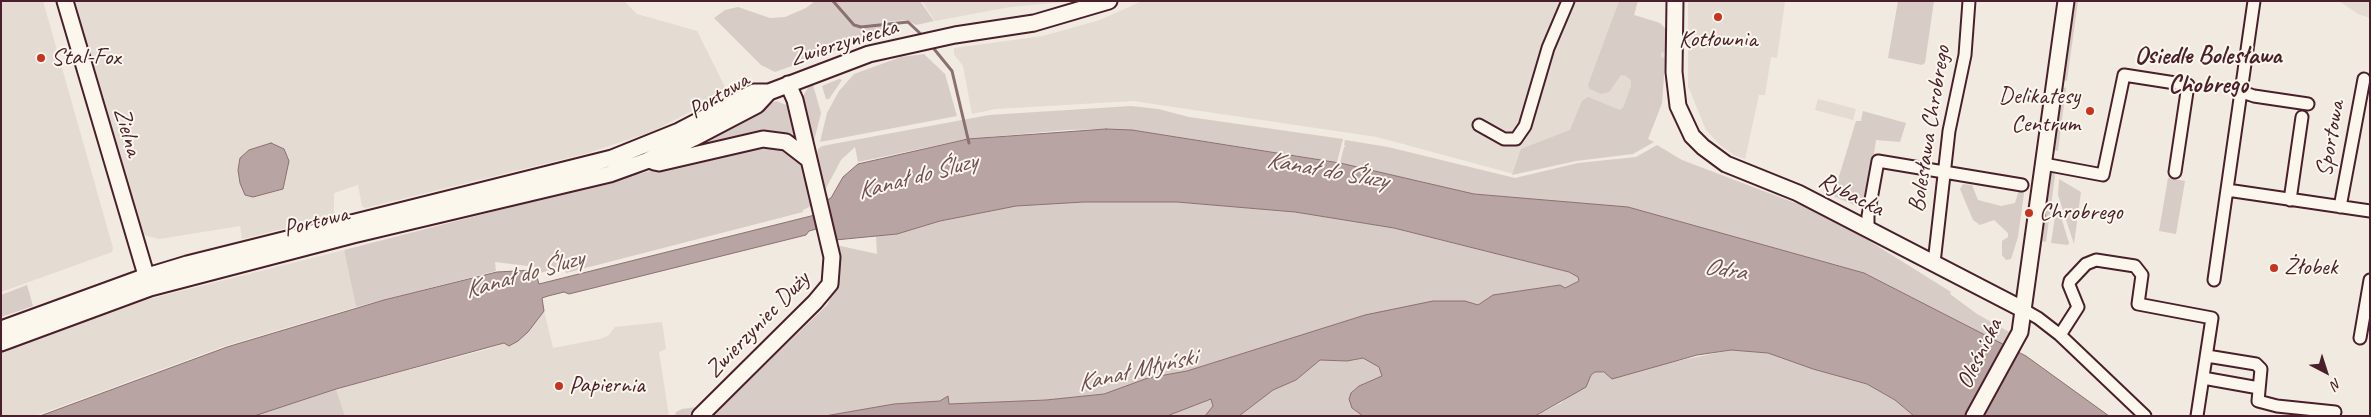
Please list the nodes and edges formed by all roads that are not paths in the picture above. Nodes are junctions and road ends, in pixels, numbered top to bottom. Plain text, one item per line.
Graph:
1 (65, 1) edge
2 (1109, 1) edge
3 (1568, 1) edge
4 (1675, 1) edge
5 (1969, 1) edge
6 (2066, 1) edge
7 (2254, 1) edge
8 (2364, 79) dead end
9 (788, 84) junction
10 (769, 92) joint
11 (2242, 92) junction
12 (2308, 104) dead end
13 (2302, 117) dead end
14 (1478, 125) dead end
15 (643, 154) junction
16 (808, 159) junction
17 (2044, 164) junction
18 (1946, 172) junction
19 (2175, 172) dead end
20 (2022, 185) dead end
21 (2227, 190) junction
22 (2290, 200) junction
23 (2340, 207) junction
24 (2370, 211) edge
25 (1868, 229) junction
26 (1934, 263) junction
27 (2214, 280) dead end
28 (2370, 280) edge
29 (148, 282) junction
30 (2024, 310) junction
31 (52, 317) junction
32 (1, 328) edge
33 (2060, 335) junction
34 (2360, 338) dead end
35 (1, 343) edge
36 (2207, 356) junction
37 (2203, 378) junction
38 (2260, 388) junction
39 (2336, 412) dead end
40 (700, 416) edge
41 (1974, 416) edge
42 (2145, 416) edge
43 (2198, 416) edge

1 - 29 street, Zielna
2 - 9 street, Zwierzyniecka
3 - 14 street
4 - 25 street, Rybacka
5 - 18 street, Bolesława Chrobrego
6 - 17 street
7 - 11 street
8 - 23 street, Sportowa
9 - 10 street, Zwierzyniecka
9 - 16 street, Zwierzyniec Duży
10 - 15 street, Portowa
11 - 12 street
11 - 21 street
13 - 22 street
15 - 16 street
15 - 29 street, Portowa
16 - 40 street, Zwierzyniec Duży
17 - 19 street
17 - 30 street
18 - 20 street
18 - 25 street
18 - 26 street, Bolesława Chrobrego
21 - 22 street, Sportowa
21 - 27 street
22 - 23 street, Sportowa
23 - 24 street, Sportowa
25 - 26 street, Rybacka
26 - 30 street, Rybacka
28 - 34 street
29 - 31 street, Portowa
30 - 33 street, Rybacka
30 - 41 street, Oleśnicka
31 - 32 street, Portowa
31 - 35 street, Portowa
33 - 36 street
33 - 42 street, Rybacka
36 - 37 street
36 - 38 street
37 - 38 street
37 - 43 street
38 - 39 street

